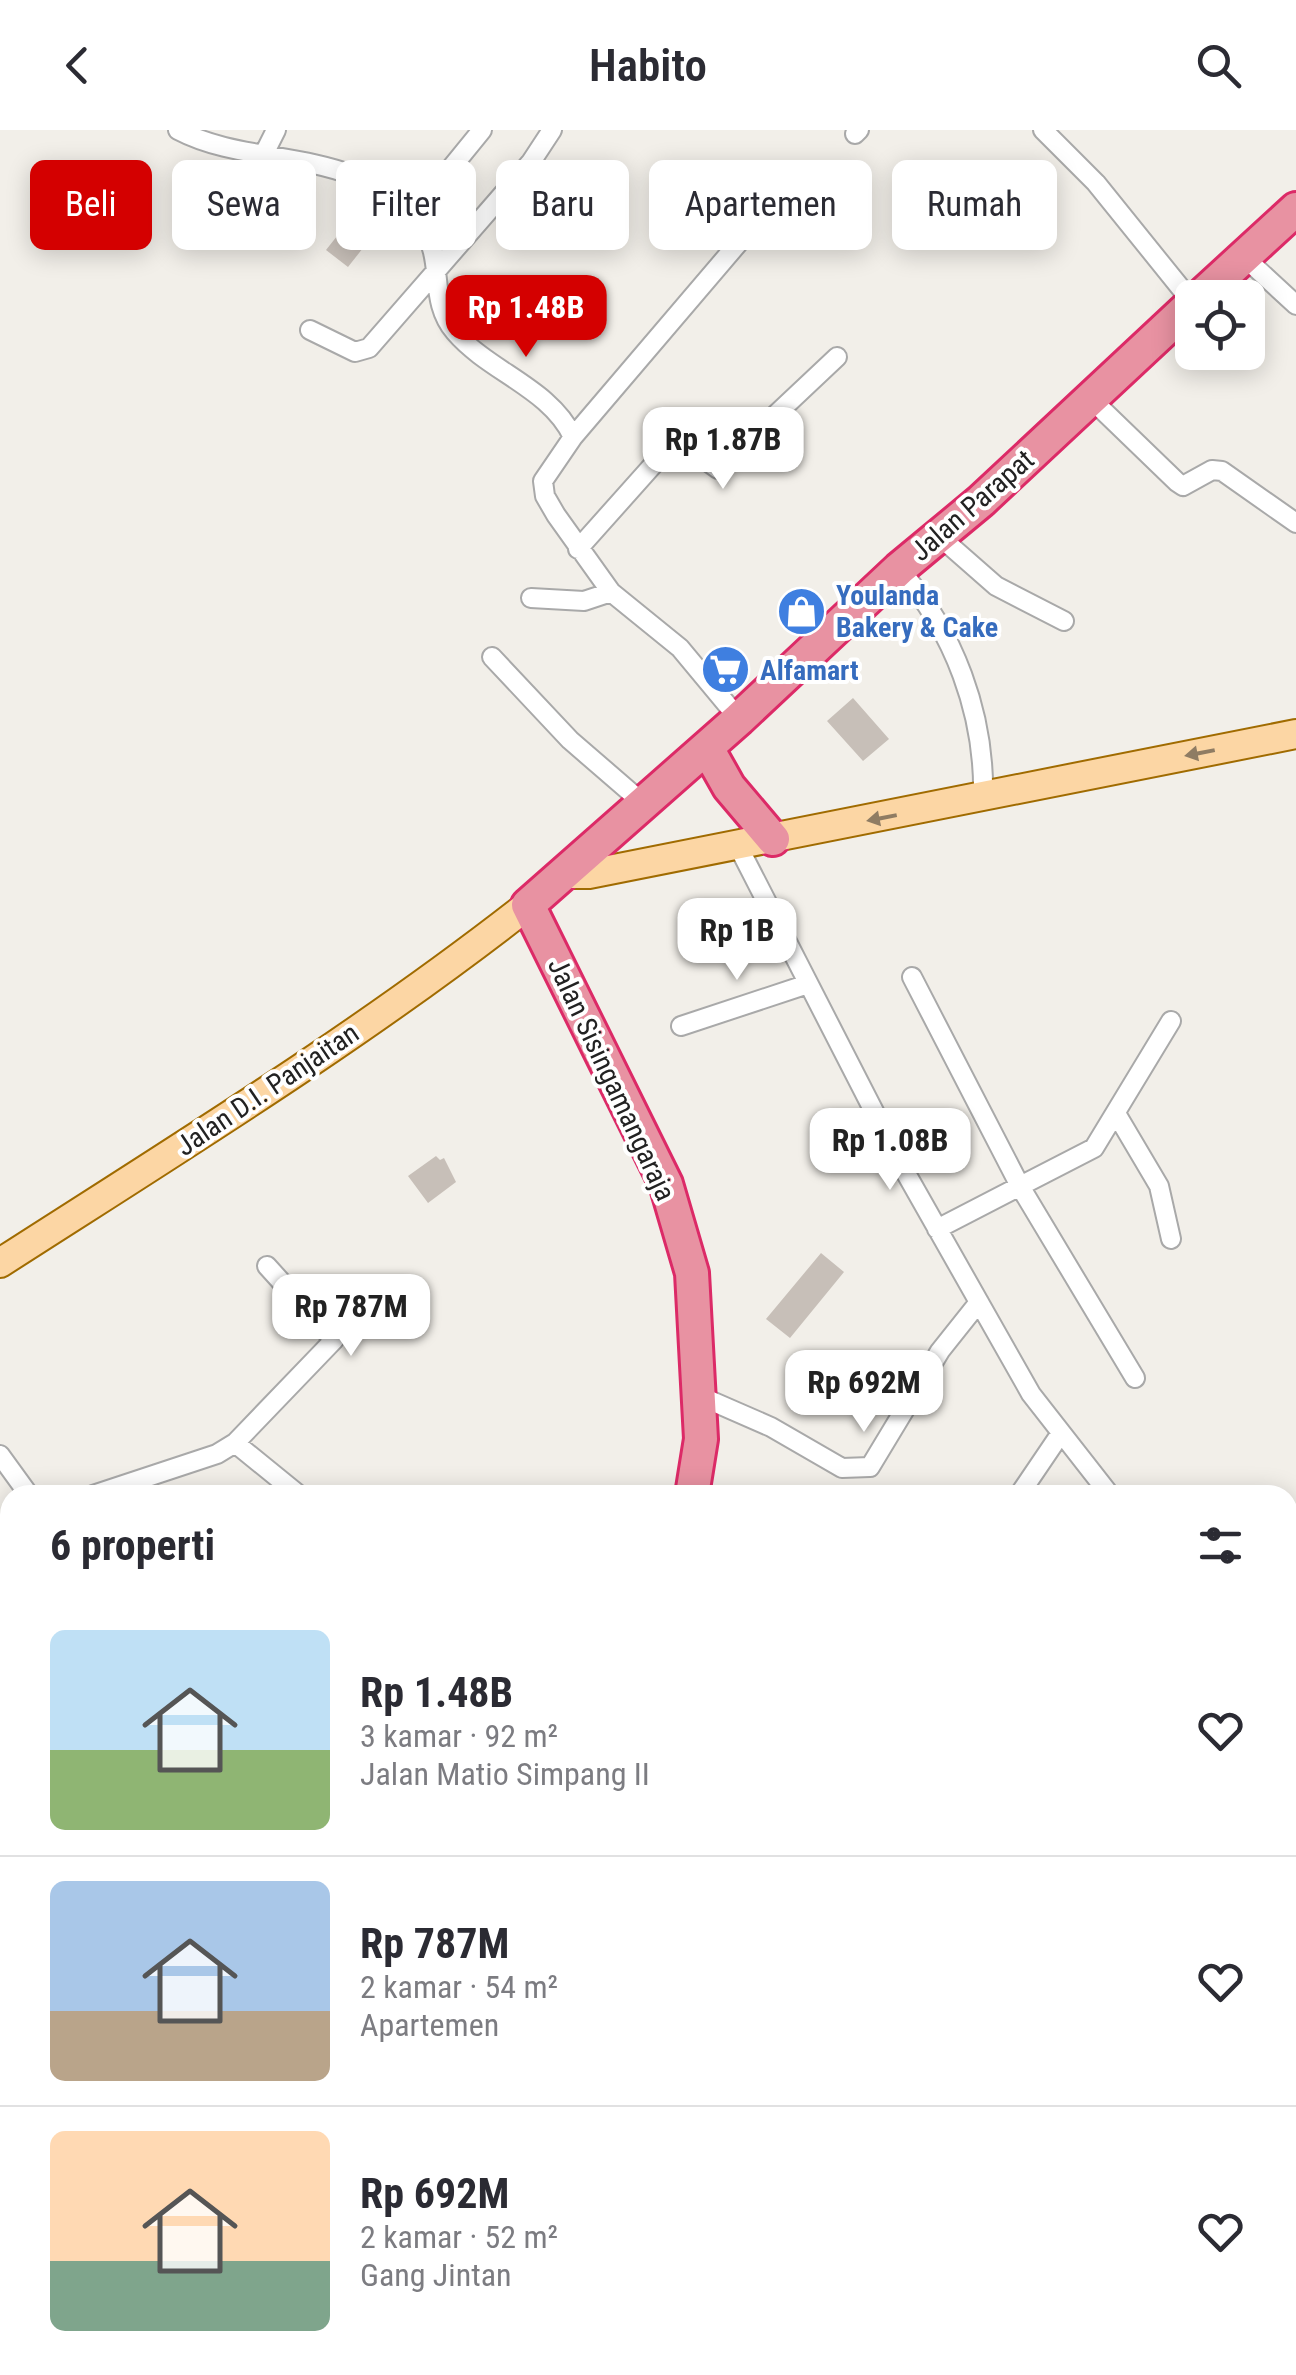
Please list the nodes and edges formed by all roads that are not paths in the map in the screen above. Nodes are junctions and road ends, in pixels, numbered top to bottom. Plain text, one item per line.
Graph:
1 (178, 130) edge
2 (276, 130) edge
3 (482, 130) edge
4 (552, 130) edge
5 (1045, 130) edge
6 (265, 152) junction
7 (458, 160) edge
8 (336, 171) edge
9 (1296, 209) edge
10 (433, 250) edge
11 (732, 250) edge
12 (1244, 257) junction
13 (434, 274) junction
14 (1219, 280) edge
15 (1175, 282) edge
16 (1296, 305) edge
17 (1175, 319) edge
18 (310, 330) dead end
19 (837, 357) dead end
20 (1090, 398) junction
21 (574, 437) junction
22 (1296, 523) edge
23 (939, 536) junction
24 (578, 548) junction
25 (899, 569) junction
26 (611, 592) junction
27 (531, 598) dead end
28 (1064, 622) dead end
29 (492, 657) dead end
30 (740, 720) junction
31 (1296, 734) edge
32 (707, 748) junction
33 (983, 797) junction
34 (644, 804) junction
35 (773, 840) junction
36 (738, 846) junction
37 (565, 874) junction
38 (528, 905) junction
39 (912, 977) dead end
40 (808, 984) junction
41 (1172, 1021) dead end
42 (681, 1026) dead end
43 (1117, 1115) junction
44 (1021, 1188) junction
45 (937, 1229) junction
46 (1171, 1239) dead end
47 (0, 1263) edge
48 (267, 1266) dead end
49 (979, 1302) junction
50 (1135, 1378) dead end
51 (700, 1396) junction
52 (1061, 1433) junction
53 (235, 1442) junction
54 (0, 1455) edge
55 (22, 1485) edge
56 (123, 1485) edge
57 (287, 1485) edge
58 (694, 1485) edge
59 (1025, 1485) edge
60 (1102, 1485) edge

1 - 6 street
2 - 6 street
3 - 7 street
4 - 13 street
5 - 15 street
6 - 8 street
9 - 12 highway
10 - 13 street
11 - 21 street
12 - 14 highway
12 - 16 street
13 - 18 street
13 - 21 street
17 - 20 highway, Jalan Parapat
19 - 24 street
20 - 22 street
20 - 23 highway, Jalan Parapat
21 - 24 street
23 - 25 highway, Jalan Parapat
23 - 28 street
24 - 26 street
25 - 30 highway, Jalan Parapat
25 - 33 street
26 - 27 street
26 - 30 street
29 - 34 street
30 - 32 highway, Jalan Parapat
31 -> 33 main road
32 - 34 highway, Jalan Parapat
32 - 35 highway
33 -> 35 main road
34 - 37 highway, Jalan Parapat
35 - 36 main road
36 - 37 main road
36 - 40 street
37 - 38 highway, Jalan Parapat
38 - 47 main road, Jalan D.I. Panjaitan
38 - 51 highway, Jalan Sisingamangaraja
39 - 44 street
40 - 42 street
40 - 45 street
41 - 43 street
43 - 44 street
43 - 46 street
44 - 45 street
44 - 50 street
45 - 49 street
48 - 53 street
49 - 51 street
49 - 52 street
51 - 58 highway, Jalan Sisingamangaraja
52 - 59 street
52 - 60 street
53 - 56 street
53 - 57 street
54 - 55 street

